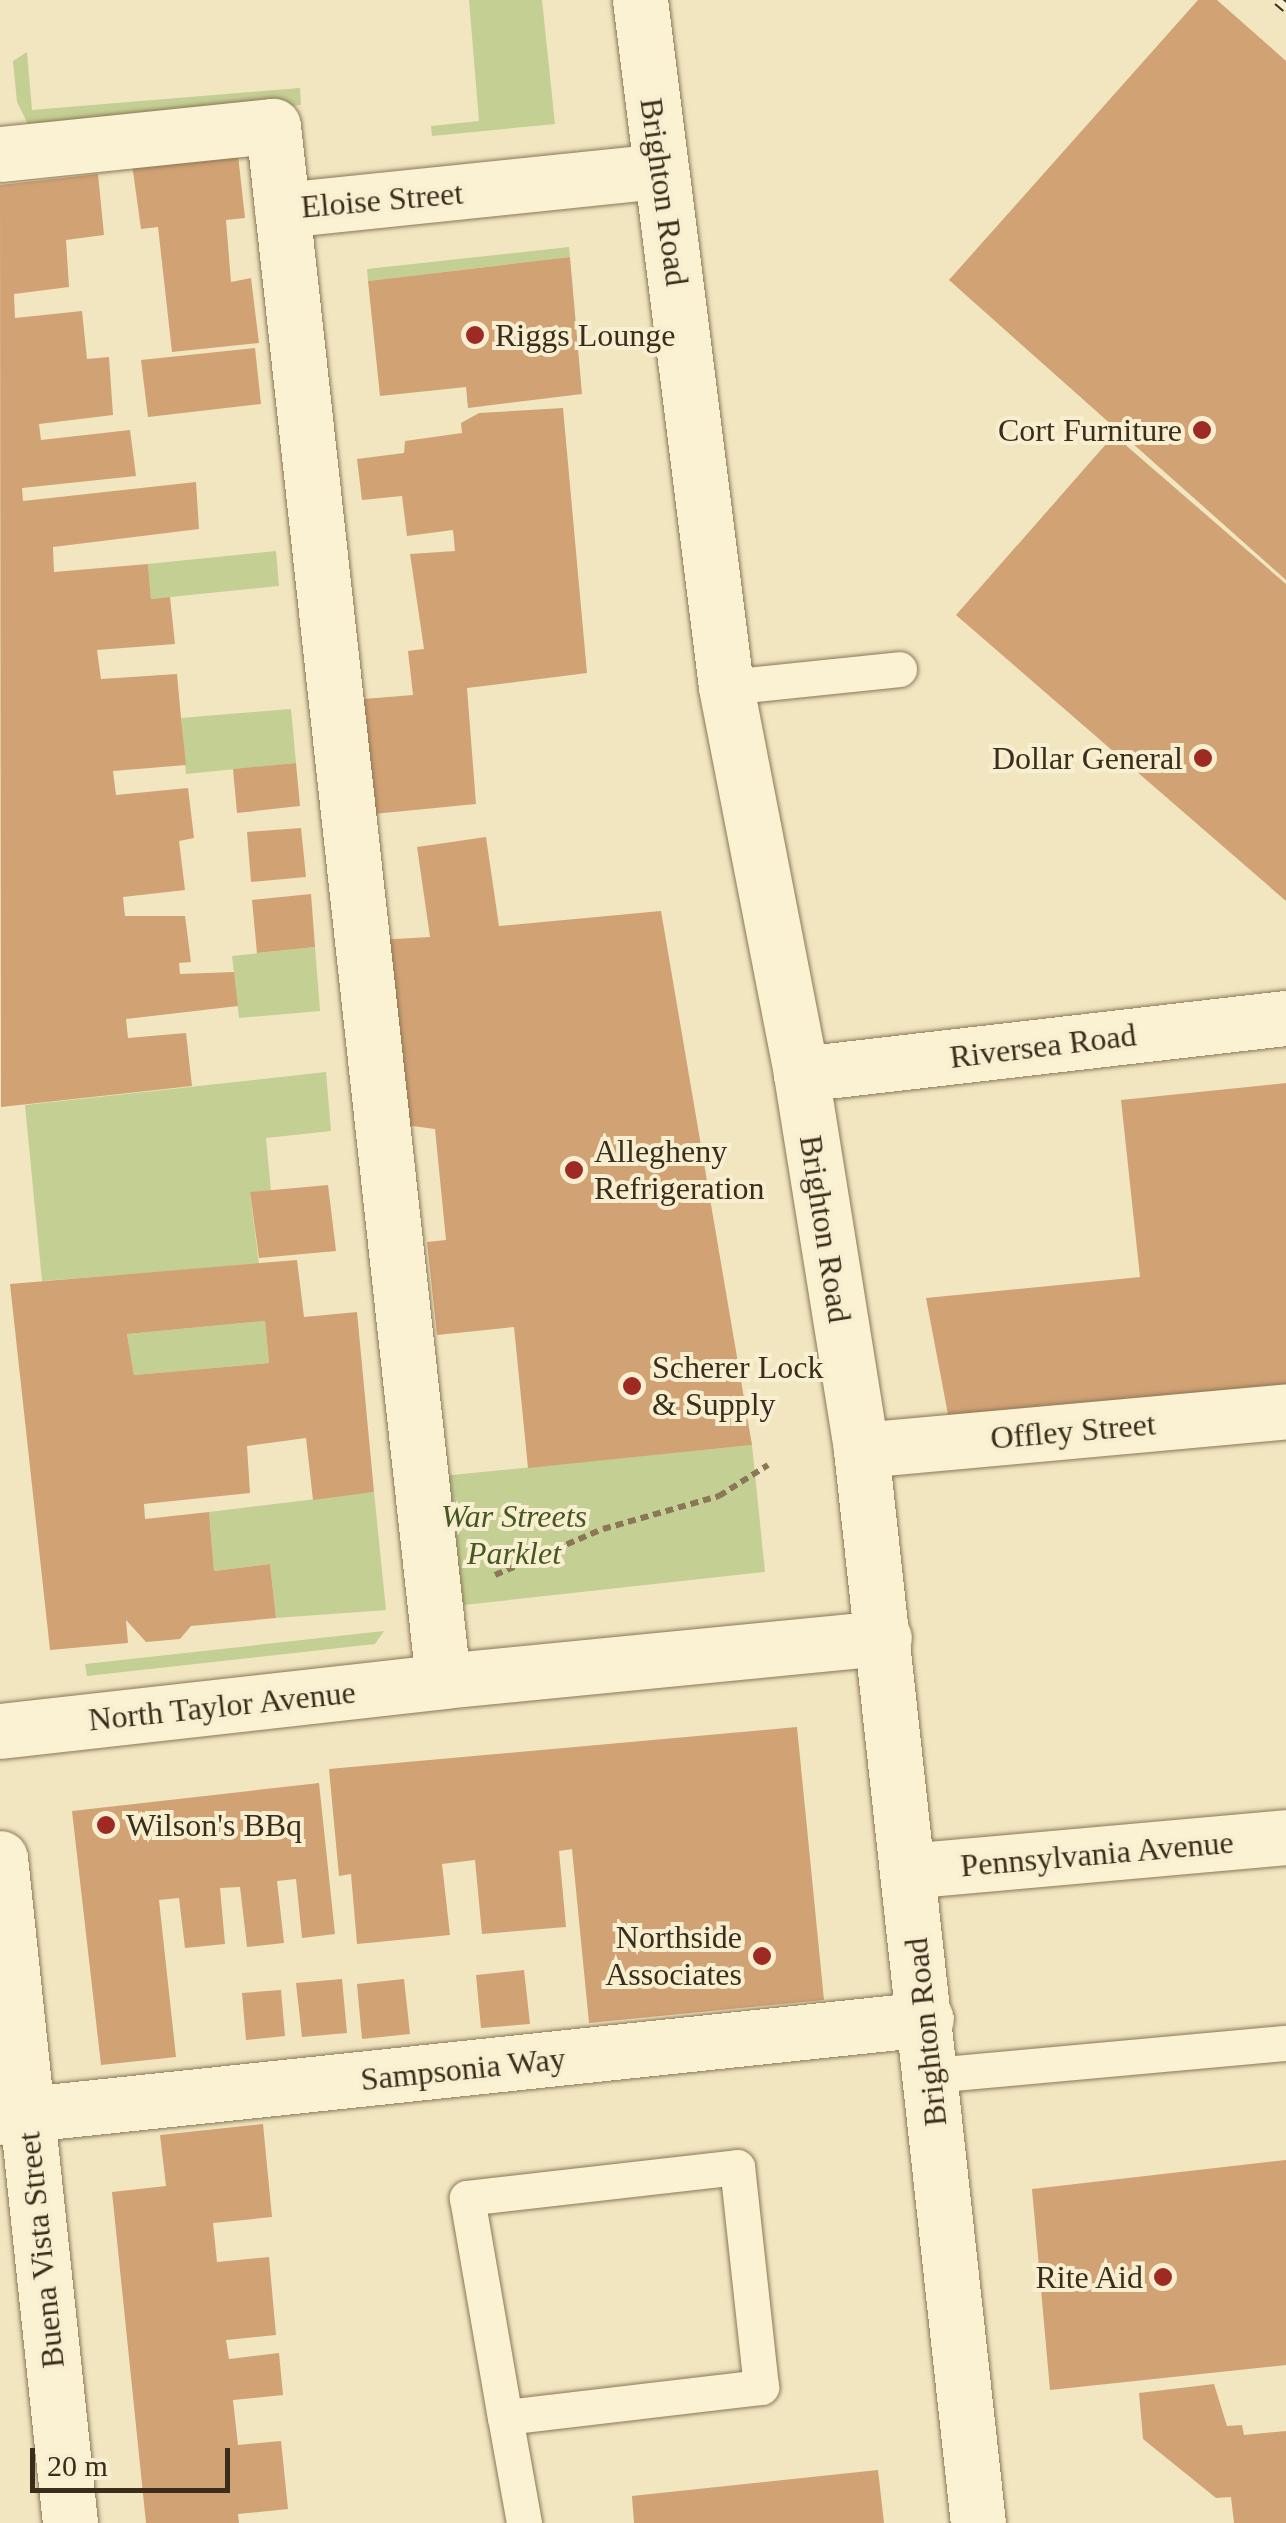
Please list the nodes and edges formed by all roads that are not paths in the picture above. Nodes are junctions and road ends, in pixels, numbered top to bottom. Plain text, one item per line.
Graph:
1 (640, 0) edge
2 (0, 154) edge
3 (661, 171) junction
4 (282, 210) junction
5 (898, 669) dead end
6 (726, 687) junction
7 (1286, 1018) edge
8 (801, 1074) junction
9 (1286, 1411) edge
10 (860, 1450) junction
11 (884, 1638) junction
12 (444, 1682) junction
13 (0, 1731) edge
14 (1286, 1837) edge
15 (0, 1858) edge
16 (908, 1871) junction
17 (926, 2019) junction
18 (1286, 2043) edge
19 (932, 2074) junction
20 (14, 2116) edge
21 (505, 2417) junction
22 (70, 2523) edge
23 (524, 2523) edge
24 (978, 2523) edge

1 - 3 street, Brighton Road
2 - 4 street, Eloise Street
3 - 4 street, Eloise Street
3 - 6 street, Brighton Road
4 - 12 street
5 - 6 lane
6 - 8 street, Brighton Road
7 - 8 street, Riversea Road
8 - 10 street, Brighton Road
9 - 10 street, Offley Street
10 - 11 street, Brighton Road
11 - 12 street, North Taylor Avenue
11 - 16 street, Brighton Road
12 - 13 street, North Taylor Avenue
14 - 16 street, Pennsylvania Avenue
15 - 20 street, Buena Vista Street
16 - 17 street, Brighton Road
17 - 19 street, Brighton Road
17 - 20 street, Sampsonia Way
18 - 19 lane
19 - 24 street, Brighton Road
20 - 22 street, Buena Vista Street
21 - 21 lane
21 - 23 lane

